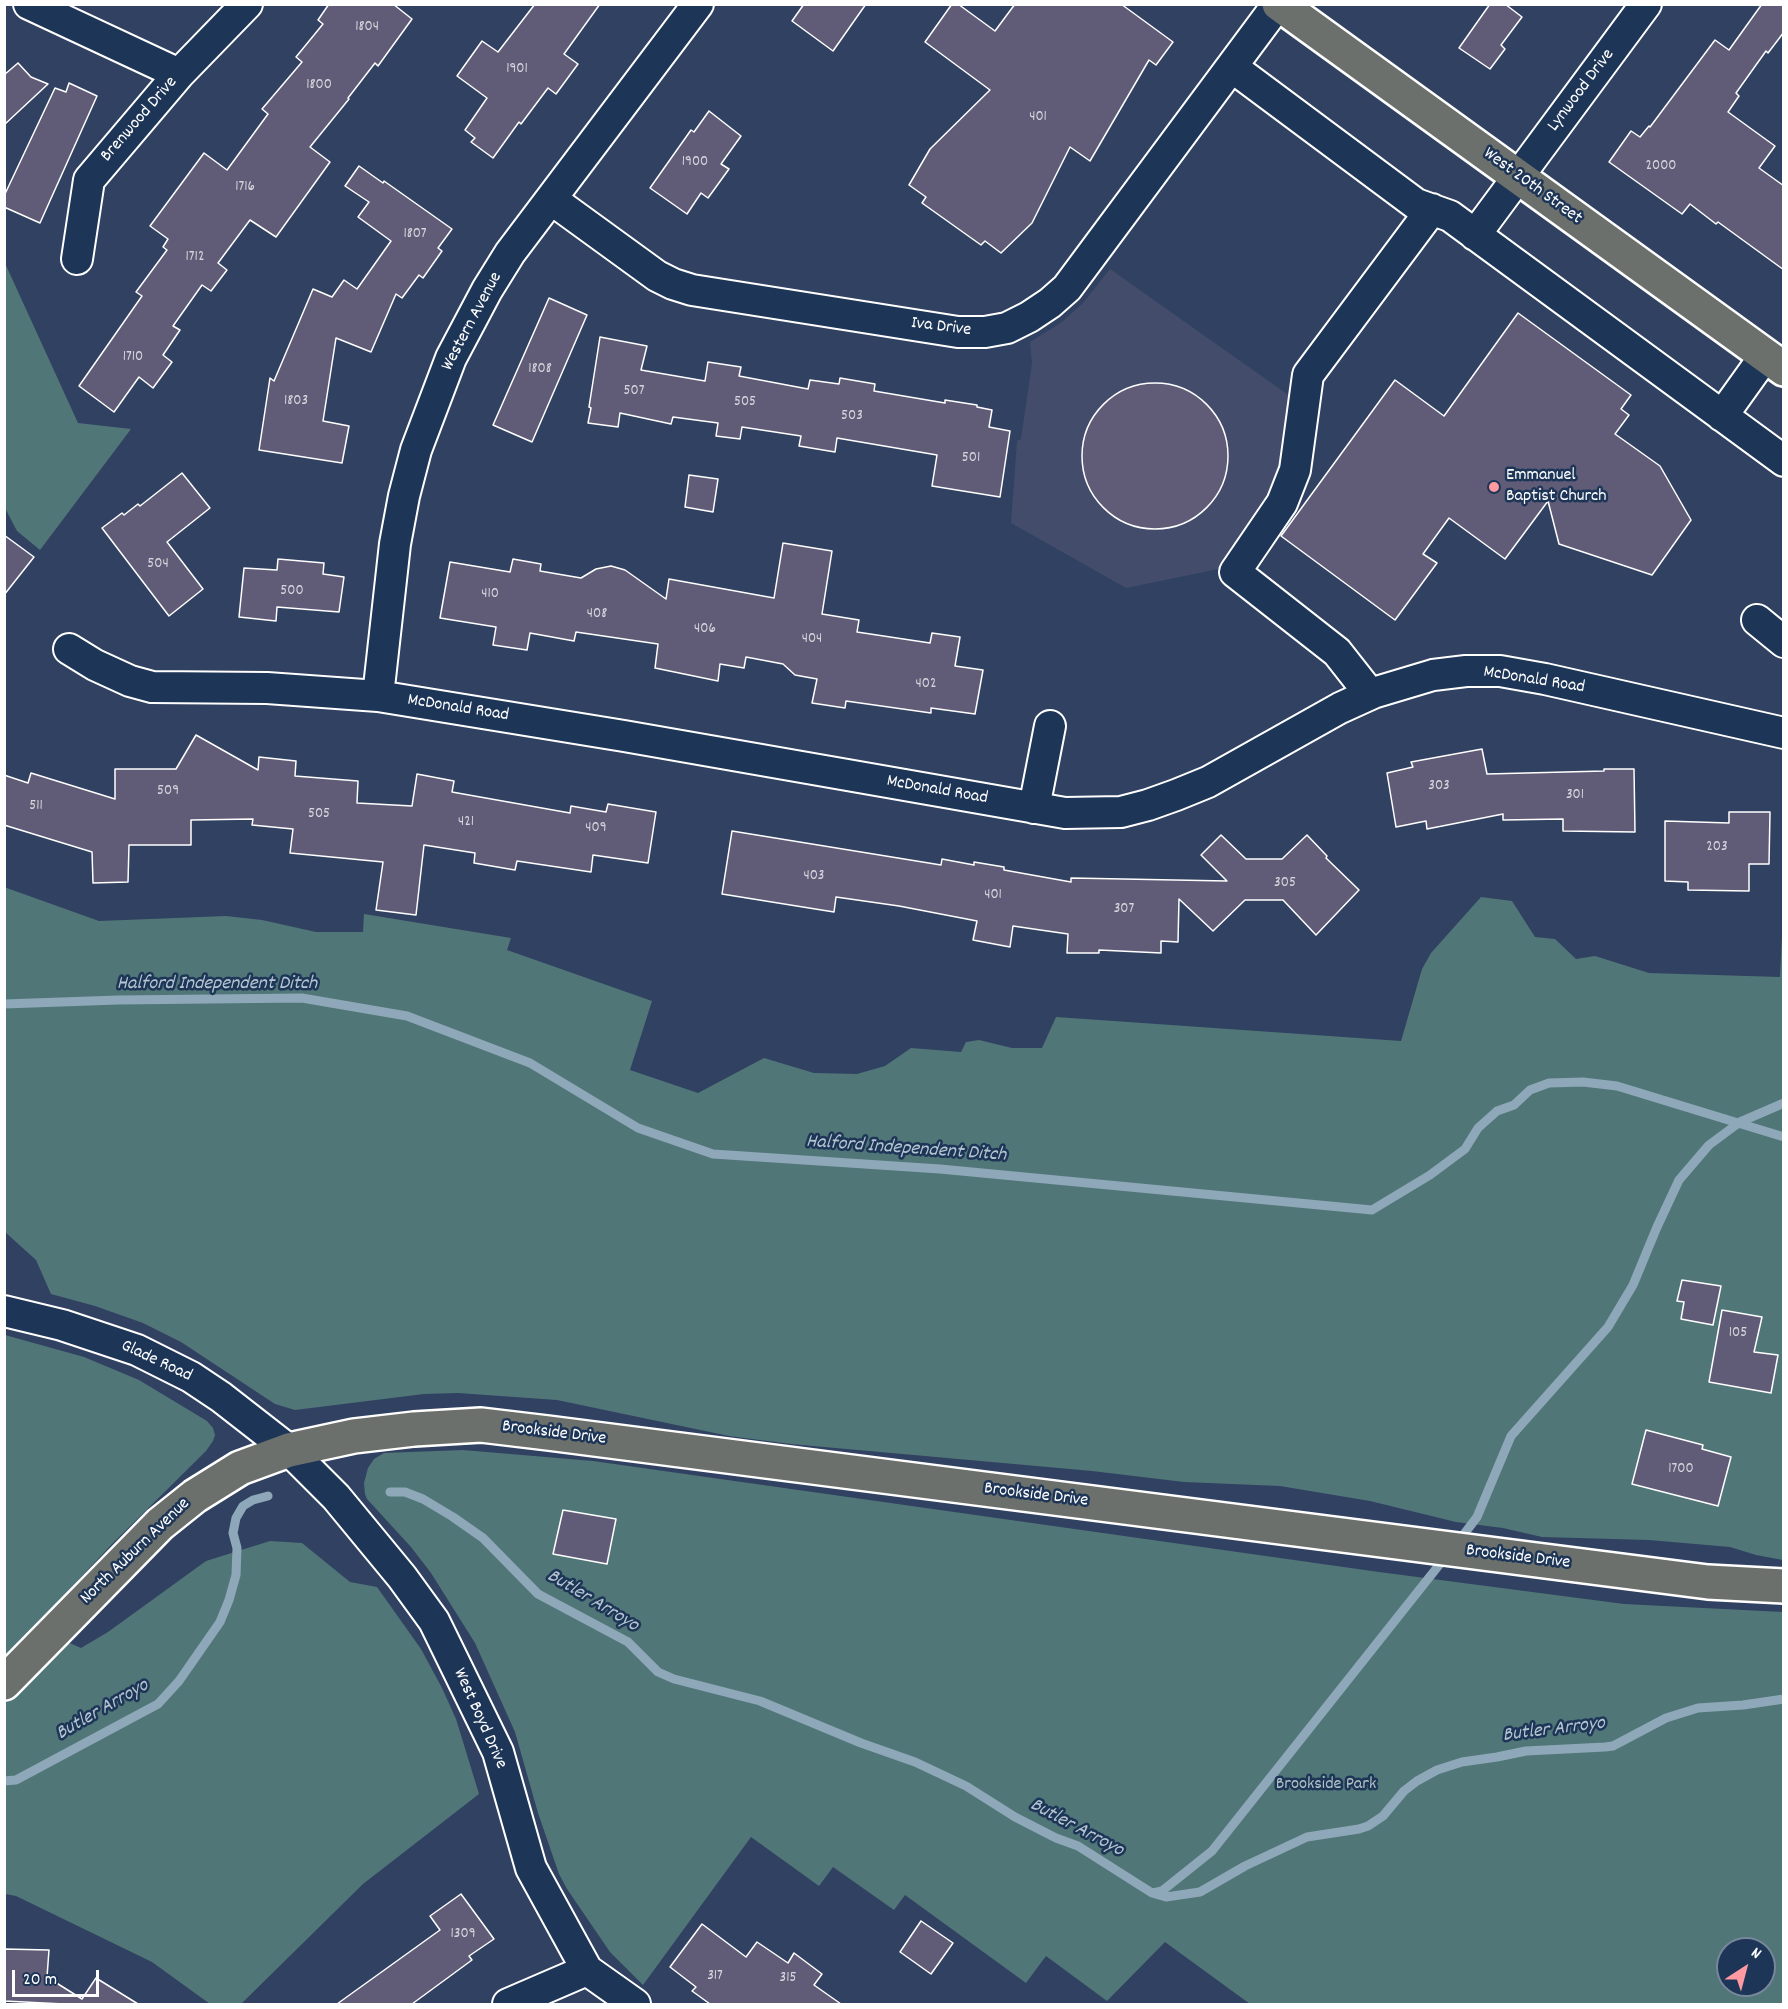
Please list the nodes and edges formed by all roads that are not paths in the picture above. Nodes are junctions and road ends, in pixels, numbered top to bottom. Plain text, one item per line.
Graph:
1 (29, 4) edge
2 (247, 4) edge
3 (698, 4) edge
4 (1279, 4) edge
5 (1646, 4) edge
6 (1232, 67) junction
7 (179, 74) junction
8 (1518, 177) junction
9 (551, 199) junction
10 (1432, 209) junction
11 (1476, 235) junction
12 (76, 259) dead end
13 (1774, 362) edge
14 (1722, 416) junction
15 (1784, 461) edge
16 (1757, 620) dead end
17 (1784, 642) edge
18 (69, 649) dead end
19 (1370, 694) junction
20 (378, 696) junction
21 (1050, 726) dead end
22 (1784, 733) edge
23 (1034, 808) junction
24 (4, 1311) edge
25 (289, 1450) junction
26 (1784, 1586) edge
27 (4, 1683) edge
28 (587, 1970) junction
29 (508, 2004) edge
30 (634, 2004) edge

1 - 7 street
2 - 7 street, Brenwood Drive
3 - 9 street, Western Avenue
4 - 6 street, Iva Drive
4 - 8 main road, West 20th Street
5 - 8 street, Lynwood Drive
6 - 9 street, Iva Drive
6 - 10 street
7 - 12 street, Brenwood Drive
8 - 11 street, Lynwood Drive
8 - 13 main road, West 20th Street
9 - 20 street, Western Avenue
10 - 11 street
10 - 19 street
11 - 14 street
13 - 14 street
14 - 15 street
16 - 17 street
18 - 20 street, McDonald Road
19 - 22 street, McDonald Road
19 - 23 street, McDonald Road
20 - 23 street, McDonald Road
21 - 23 street
24 - 25 street, Glade Road
25 - 26 main road, Brookside Drive
25 - 27 main road, North Auburn Avenue
25 - 28 street, West Boyd Drive
28 - 29 street
28 - 30 street, West Boyd Drive

